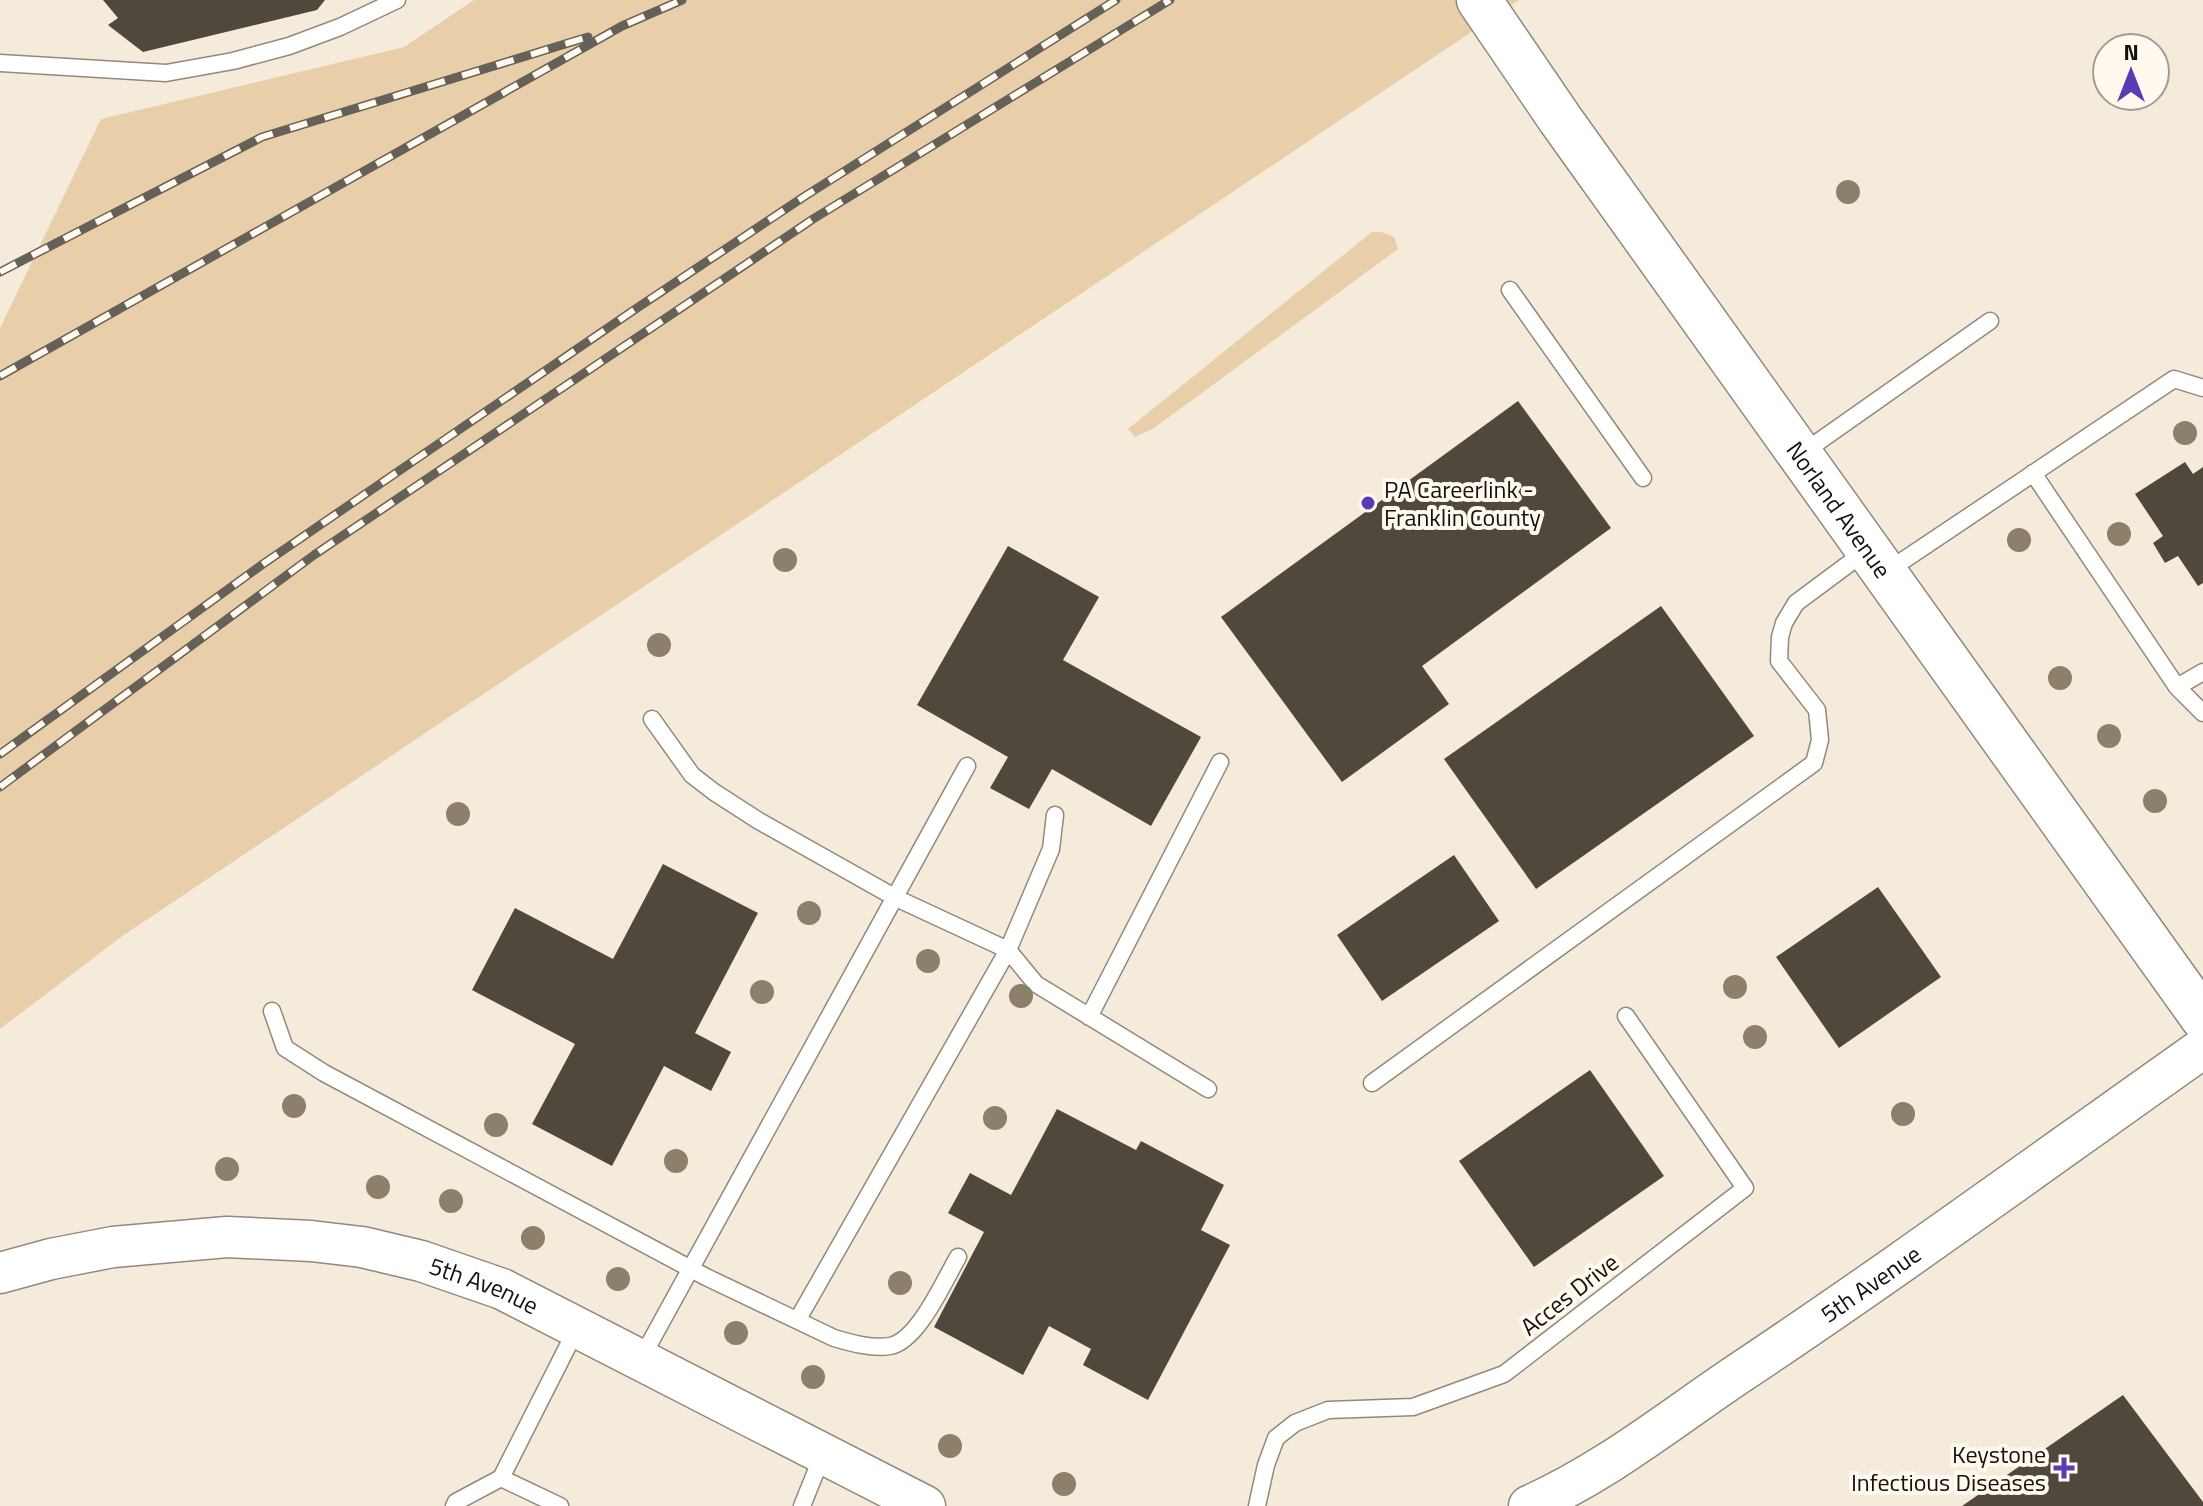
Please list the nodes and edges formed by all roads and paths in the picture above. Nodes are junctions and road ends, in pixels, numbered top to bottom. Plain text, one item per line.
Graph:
1 (397, 0) edge
2 (1479, 0) edge
3 (0, 63) edge
4 (1510, 290) dead end
5 (1990, 321) dead end
6 (2203, 388) edge
7 (1800, 455) junction
8 (2033, 473) junction
9 (1643, 478) dead end
10 (1876, 561) junction
11 (2203, 672) edge
12 (2177, 687) junction
13 (2203, 713) edge
14 (652, 719) dead end
15 (1220, 762) dead end
16 (967, 766) dead end
17 (1055, 815) dead end
18 (896, 898) junction
19 (1008, 950) junction
20 (272, 1011) dead end
21 (1626, 1016) dead end
22 (1089, 1017) junction
23 (2203, 1018) edge
24 (2203, 1048) edge
25 (1372, 1083) dead end
26 (1208, 1089) dead end
27 (958, 1257) dead end
28 (691, 1268) junction
29 (0, 1273) edge
30 (798, 1319) junction
31 (577, 1328) junction
32 (640, 1360) junction
33 (823, 1454) junction
34 (501, 1478) junction
35 (454, 1506) edge
36 (560, 1506) edge
37 (802, 1506) edge
38 (925, 1506) edge
39 (1257, 1506) edge
40 (1529, 1506) edge

1 - 3 lane
2 - 7 main road, Norland Avenue
4 - 9 lane
5 - 7 lane
6 - 8 lane
7 - 10 main road, Norland Avenue
8 - 10 lane
8 - 12 lane
10 - 23 main road, Norland Avenue
10 - 25 lane
11 - 12 lane
12 - 13 lane
14 - 18 lane
15 - 22 lane
16 - 18 lane
17 - 19 lane
18 - 19 lane
18 - 28 lane
19 - 22 lane
19 - 30 lane
20 - 28 lane
21 - 39 lane, Acces Drive
22 - 26 lane
24 - 40 street, 5th Avenue
27 - 30 lane
28 - 30 lane
28 - 32 lane
29 - 31 street, 5th Avenue
31 - 32 street, 5th Avenue
31 - 34 lane
32 - 33 street, 5th Avenue
33 - 37 lane
33 - 38 street, 5th Avenue
34 - 35 lane
34 - 36 lane

